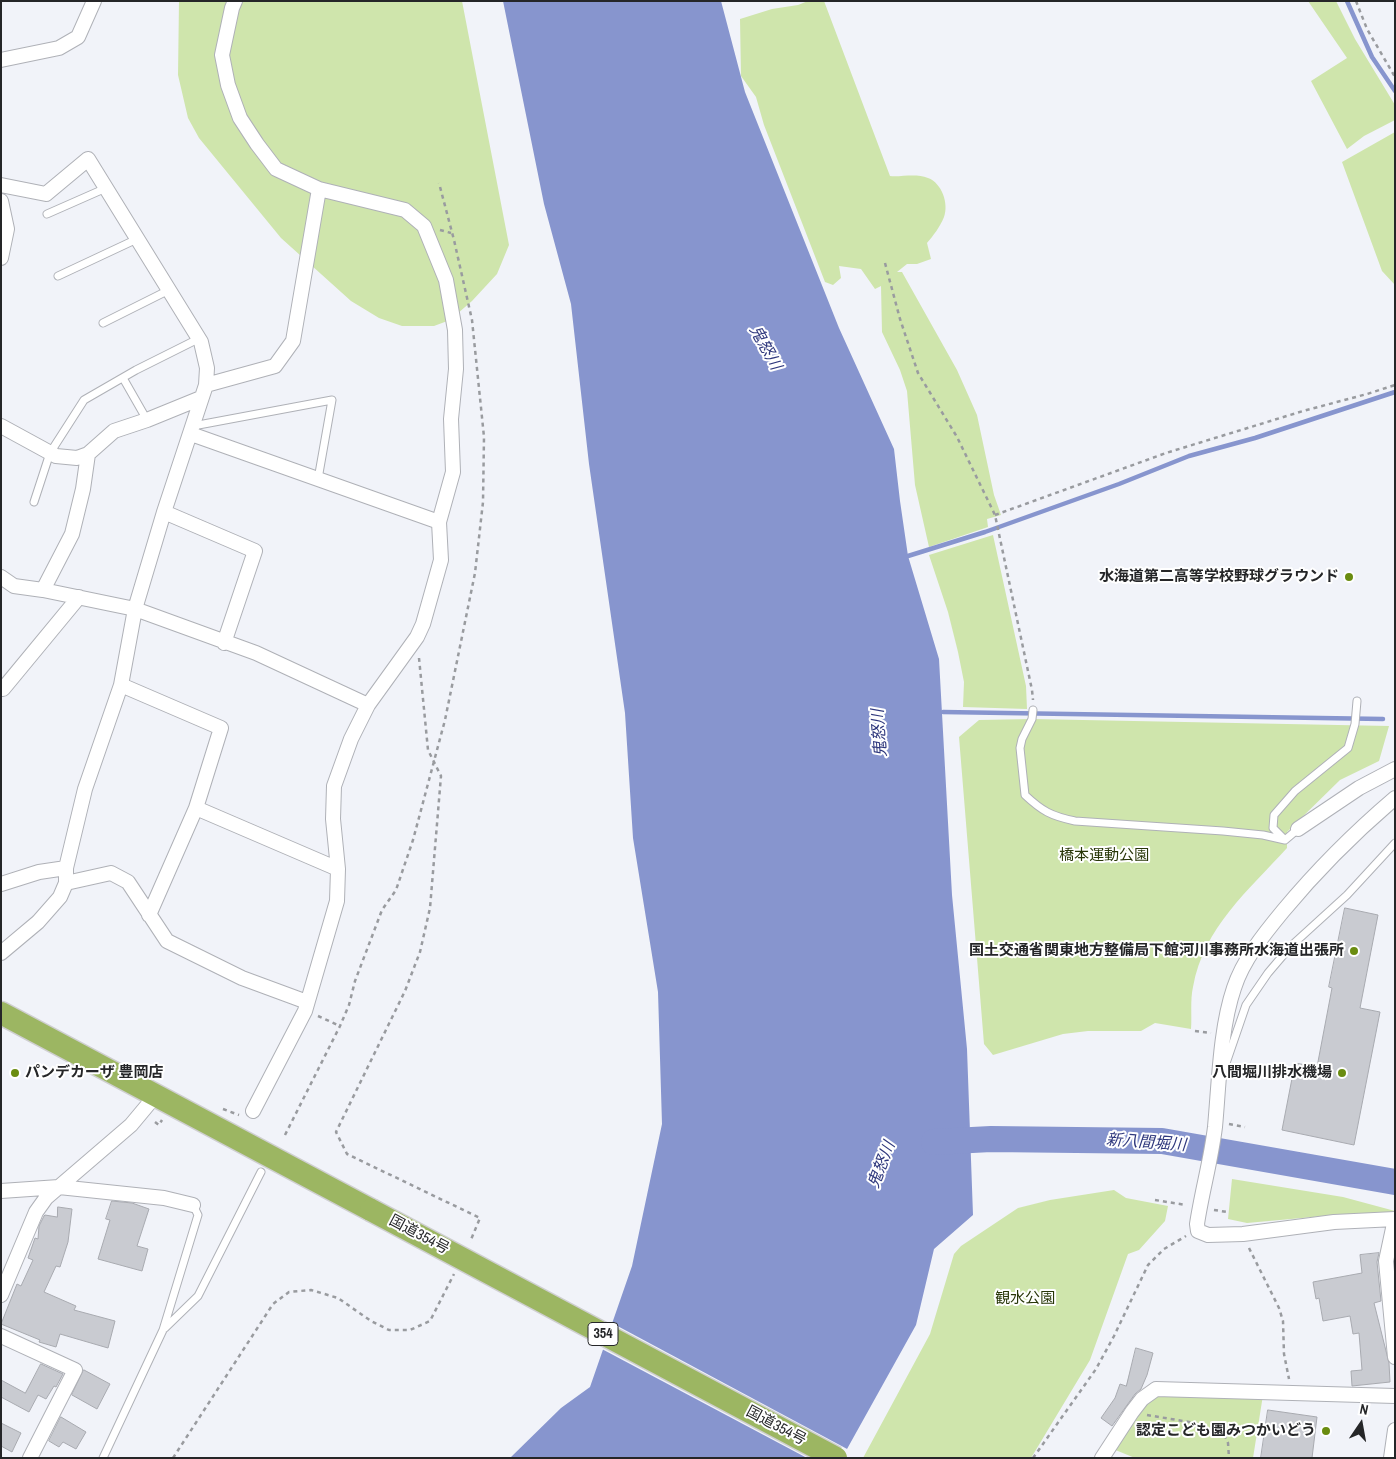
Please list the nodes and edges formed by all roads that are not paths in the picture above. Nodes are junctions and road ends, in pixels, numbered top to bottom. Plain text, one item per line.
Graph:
1 (94, 1) edge
2 (235, 1) edge
3 (1, 60) edge
4 (1, 185) edge
5 (106, 188) junction
6 (319, 189) junction
7 (1, 201) edge
8 (47, 214) dead end
9 (137, 239) junction
10 (1, 258) edge
11 (58, 276) dead end
12 (169, 290) junction
13 (103, 323) dead end
14 (198, 339) junction
15 (123, 378) junction
16 (206, 385) junction
17 (201, 398) junction
18 (147, 420) junction
19 (1, 426) edge
20 (192, 430) junction
21 (50, 453) junction
22 (88, 454) junction
23 (318, 479) junction
24 (34, 502) dead end
25 (164, 512) junction
26 (439, 522) junction
27 (1, 577) edge
28 (43, 590) junction
29 (79, 597) junction
30 (134, 609) junction
31 (224, 643) junction
32 (121, 685) junction
33 (1, 689) edge
34 (1357, 700) dead end
35 (368, 705) junction
36 (1033, 710) road end
37 (1395, 769) edge
38 (1395, 798) edge
39 (196, 808) junction
40 (1298, 829) joint
41 (1285, 840) junction
42 (1395, 843) edge
43 (66, 868) junction
44 (338, 869) junction
45 (66, 883) junction
46 (1, 884) edge
47 (149, 915) junction
48 (1, 953) edge
49 (306, 1006) junction
50 (1, 1014) edge
51 (1219, 1082) junction
52 (156, 1095) junction
53 (253, 1111) dead end
54 (261, 1172) dead end
55 (59, 1187) junction
56 (1, 1191) edge
57 (193, 1205) joint
58 (1395, 1219) edge
59 (1, 1295) edge
60 (163, 1330) junction
61 (1, 1336) edge
62 (1395, 1357) edge
63 (1395, 1396) edge
64 (1395, 1430) edge
65 (30, 1458) edge
66 (103, 1458) edge
67 (836, 1458) edge
68 (1102, 1458) edge
69 (1391, 1458) edge

1 - 3 street
2 - 6 street
4 - 5 street
5 - 8 lane
5 - 9 street
6 - 16 street
6 - 26 street
7 - 10 street
9 - 11 lane
9 - 12 street
12 - 13 lane
12 - 14 street
14 - 15 lane
14 - 16 street
15 - 18 lane
15 - 21 lane
16 - 17 street
17 - 18 street
17 - 20 street
18 - 22 street
19 - 21 street
20 - 23 street
20 - 23 lane
20 - 25 street
21 - 22 street
21 - 24 lane
22 - 28 street
23 - 26 street
25 - 30 street
25 - 31 street
26 - 35 street
27 - 28 street
28 - 29 street
29 - 30 street
29 - 33 street
30 - 31 street
30 - 32 street
31 - 35 street
32 - 39 street
32 - 43 street
34 - 41 lane
35 - 44 street
36 - 41 lane
37 - 40 street
38 - 51 street
39 - 44 street
39 - 47 street
40 - 41 lane
42 - 51 lane
43 - 45 street
43 - 46 street
44 - 49 street
45 - 47 street
45 - 48 street
47 - 49 street
49 - 53 street
50 - 52 highway, 国道354号 / 354
51 - 58 street
52 - 55 street
52 - 67 highway, 国道354号 / 354, bridge
54 - 60 lane
55 - 56 street
55 - 57 street
55 - 59 street
57 - 60 lane
58 - 62 street
60 - 66 lane
61 - 65 street
63 - 68 street
64 - 69 street

